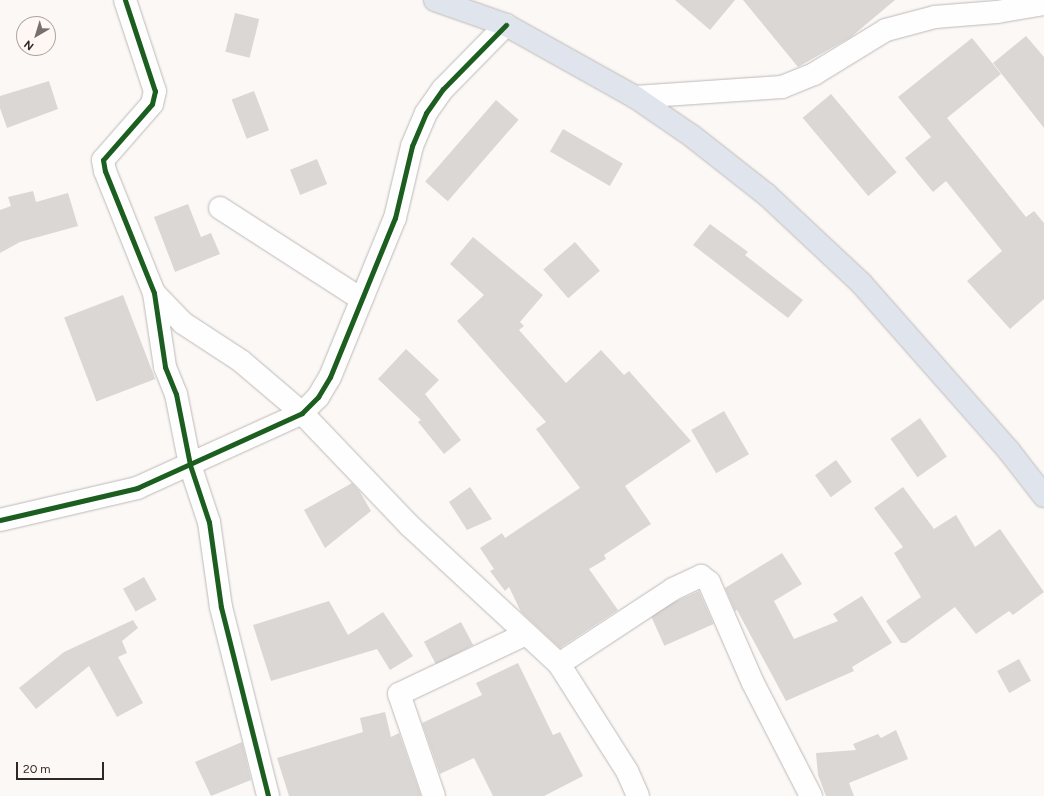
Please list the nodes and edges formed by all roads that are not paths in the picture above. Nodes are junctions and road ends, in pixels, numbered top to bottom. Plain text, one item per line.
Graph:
1 (126, 0) edge
2 (446, 2) edge
3 (1044, 4) edge
4 (506, 26) junction
5 (635, 96) junction
6 (220, 208) dead end
7 (154, 293) junction
8 (361, 299) junction
9 (302, 412) junction
10 (190, 465) junction
11 (1044, 496) edge
12 (0, 520) edge
13 (524, 634) junction
14 (559, 664) junction
15 (268, 796) edge
16 (434, 796) edge
17 (638, 796) edge
18 (811, 796) edge

1 - 7 street
2 - 4 highway
3 - 5 street
4 - 5 highway
4 - 8 street
5 - 11 highway
6 - 8 street
7 - 9 street
7 - 10 street
8 - 9 street
9 - 10 street
9 - 13 street
10 - 12 street
10 - 15 street
13 - 14 street
13 - 16 street
14 - 17 street
14 - 18 street

